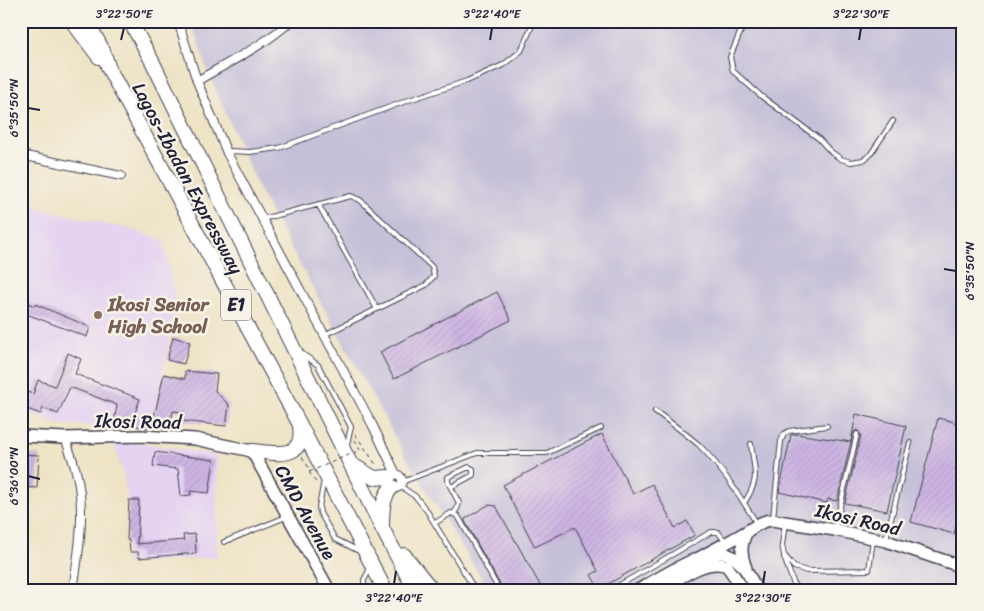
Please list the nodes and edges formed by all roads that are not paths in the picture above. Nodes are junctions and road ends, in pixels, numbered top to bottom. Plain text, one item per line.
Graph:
1 (87, 21) edge
2 (130, 21) edge
3 (138, 21) edge
4 (178, 21) edge
5 (290, 21) edge
6 (534, 21) edge
7 (745, 21) edge
8 (72, 22) edge
9 (152, 61) junction
10 (109, 69) junction
11 (197, 81) junction
12 (893, 121) dead end
13 (227, 153) junction
14 (21, 155) edge
15 (121, 176) dead end
16 (318, 204) junction
17 (262, 219) junction
18 (377, 309) junction
19 (324, 335) junction
20 (294, 349) junction
21 (655, 411) dead end
22 (299, 423) junction
23 (826, 426) dead end
24 (601, 428) dead end
25 (857, 434) dead end
26 (21, 436) edge
27 (65, 438) junction
28 (910, 443) dead end
29 (751, 444) dead end
30 (252, 451) junction
31 (348, 458) junction
32 (325, 473) junction
33 (395, 478) junction
34 (452, 487) junction
35 (744, 503) junction
36 (454, 513) junction
37 (288, 516) junction
38 (772, 520) junction
39 (785, 521) junction
40 (435, 523) junction
41 (757, 524) junction
42 (382, 528) junction
43 (835, 530) junction
44 (747, 532) junction
45 (873, 538) junction
46 (886, 541) junction
47 (224, 542) dead end
48 (726, 543) junction
49 (713, 555) junction
50 (784, 555) junction
51 (369, 559) junction
52 (736, 560) junction
53 (960, 566) edge
54 (73, 590) edge
55 (329, 590) edge
56 (364, 590) edge
57 (384, 590) edge
58 (415, 590) edge
59 (432, 590) edge
60 (475, 590) edge
61 (499, 590) edge
62 (558, 590) edge
63 (571, 590) edge
64 (610, 590) edge
65 (638, 590) edge
66 (659, 590) edge
67 (744, 590) edge
68 (756, 590) edge
69 (796, 590) edge
70 (957, 590) edge

1 - 10 highway, Lagos-Ibadan Expressway / E1
2 - 9 highway, Lagos-Ibadan Expressway / E1
3 - 9 highway
4 - 11 street
5 - 11 street
6 - 13 lane
7 - 12 lane
8 - 10 highway
9 - 20 highway, Lagos-Ibadan Expressway / E1
10 - 22 highway, Lagos-Ibadan Expressway / E1
11 - 13 street
13 - 17 street
14 - 15 street
16 - 17 lane
16 - 18 lane
16 - 18 lane
17 - 19 street
18 - 19 lane
19 - 33 street
20 - 31 highway, Lagos-Ibadan Expressway / E1
20 - 31 lane
21 - 35 lane
22 - 30 highway
22 - 32 highway, Lagos-Ibadan Expressway / E1
23 - 38 lane
24 - 33 lane
25 - 43 lane
26 - 27 street, Ikosi Road
27 - 30 street, Ikosi Road
27 - 54 street
28 - 46 lane
29 - 35 lane
30 - 37 street, CMD Avenue
31 - 33 highway
31 - 42 highway, Lagos-Ibadan Expressway / E1
32 - 51 highway, Lagos-Ibadan Expressway / E1
32 - 51 lane
33 - 40 lane
33 - 42 highway
34 - 34 lane
34 - 36 lane
35 - 41 lane
36 - 40 lane
36 - 61 lane
37 - 47 lane
37 - 55 street, CMD Avenue
38 - 39 street, Ikosi Road
38 - 41 street, Ikosi Road
39 - 43 street, Ikosi Road
39 - 50 lane
40 - 60 lane
41 - 44 street, Ikosi Road
42 - 58 highway, Lagos-Ibadan Expressway / E1
42 - 59 highway
43 - 45 street, Ikosi Road
44 - 48 street, Ikosi Road
44 - 52 street
45 - 46 street, Ikosi Road
45 - 50 lane
46 - 53 street, Ikosi Road
48 - 49 street, Ikosi Road
48 - 64 lane
49 - 52 street
49 - 65 street
49 - 66 street
50 - 69 lane
51 - 56 lane
51 - 57 highway, Lagos-Ibadan Expressway / E1
52 - 67 street
52 - 68 street
53 - 70 lane
62 - 63 lane

